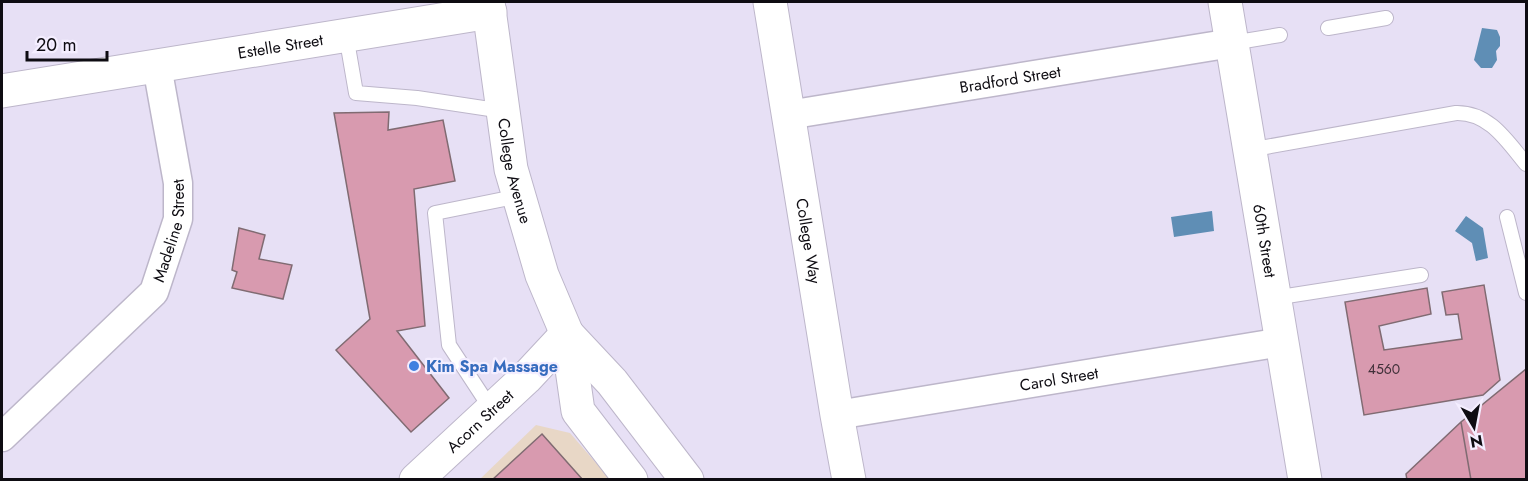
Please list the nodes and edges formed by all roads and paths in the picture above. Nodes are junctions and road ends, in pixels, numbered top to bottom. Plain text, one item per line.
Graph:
1 (770, 2) edge
2 (1225, 2) edge
3 (489, 7) edge
4 (1386, 18) dead end
5 (1328, 28) dead end
6 (346, 35) junction
7 (1280, 35) dead end
8 (1232, 43) junction
9 (157, 66) junction
10 (2, 91) edge
11 (503, 111) junction
12 (788, 115) junction
13 (1249, 150) junction
14 (1527, 164) edge
15 (519, 196) junction
16 (1507, 217) dead end
17 (1421, 275) dead end
18 (1527, 293) edge
19 (1274, 298) junction
20 (567, 334) junction
21 (1282, 342) junction
22 (491, 409) junction
23 (837, 415) junction
24 (2, 437) edge
25 (416, 480) edge
26 (631, 480) edge
27 (687, 480) edge
28 (849, 480) edge
29 (1305, 480) edge

1 - 12 street, College Way
2 - 8 street, 60th Street
3 - 6 street, Estelle Street
3 - 11 street, College Avenue
4 - 5 lane
6 - 9 street, Estelle Street
6 - 11 lane
7 - 8 lane
8 - 12 street, Bradford Street
8 - 13 street, 60th Street
9 - 10 street, Estelle Street
9 - 24 street, Madeline Street
11 - 15 street, College Avenue
12 - 23 street, College Way
13 - 14 lane
13 - 19 street, 60th Street
15 - 20 street, College Avenue
15 - 22 lane
16 - 18 lane
17 - 19 lane
19 - 21 street, 60th Street
20 - 22 street, Acorn Street
20 - 26 street, College Avenue
20 - 27 street, College Avenue
21 - 23 street, Carol Street
21 - 29 street, 60th Street
22 - 25 street, Acorn Street
23 - 28 street, College Way

